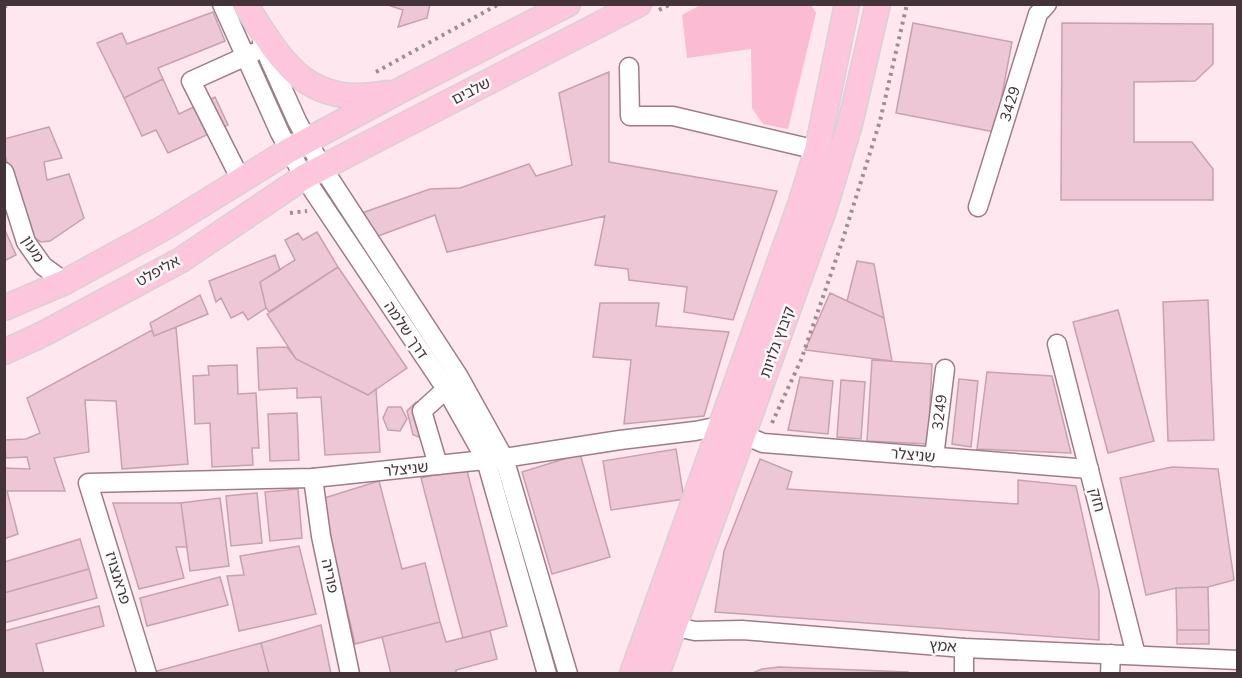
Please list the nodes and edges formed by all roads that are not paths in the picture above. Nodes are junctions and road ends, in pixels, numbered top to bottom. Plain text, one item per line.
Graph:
1 (222, 4) edge
2 (245, 4) edge
3 (568, 4) edge
4 (639, 4) edge
5 (878, 4) edge
6 (1047, 4) edge
7 (845, 7) edge
8 (264, 48) junction
9 (244, 57) junction
10 (629, 67) dead end
11 (401, 90) junction
12 (298, 146) junction
13 (817, 150) junction
14 (4, 172) edge
15 (313, 172) junction
16 (241, 180) junction
17 (978, 207) dead end
18 (65, 282) junction
19 (4, 309) edge
20 (1057, 344) dead end
21 (4, 352) edge
22 (945, 369) dead end
23 (453, 383) junction
24 (720, 426) junction
25 (746, 426) junction
26 (934, 457) junction
27 (495, 459) junction
28 (438, 465) junction
29 (1089, 469) junction
30 (313, 478) junction
31 (88, 483) joint
32 (651, 620) junction
33 (674, 628) junction
34 (964, 648) junction
35 (1111, 654) junction
36 (1136, 655) junction
37 (1238, 660) edge
38 (147, 674) edge
39 (350, 674) edge
40 (547, 674) edge
41 (568, 674) edge
42 (632, 674) edge
43 (657, 674) edge
44 (964, 674) edge
45 (1110, 674) edge

1 - 9 street, דרך שלמה
2 - 8 street, דרך שלמה
2 - 11 main road
3 - 11 main road
4 - 15 main road, שלבים
5 - 25 main road, קיבוץ גלויות
6 - 17 street, 3429
7 - 13 main road, קיבוץ גלויות
8 - 9 street
8 - 12 street, דרך שלמה
9 - 12 street, דרך שלמה
9 - 16 street
10 - 13 street
11 - 12 main road
12 - 15 street, דרך שלמה
12 - 16 main road
13 - 24 main road, קיבוץ גלויות
14 - 18 street, מעון
15 - 21 main road, אליפלט
15 - 23 street, דרך שלמה
16 - 18 main road
18 - 19 main road
20 - 29 street, חזק
22 - 26 street, 3249
23 - 27 street, דרך שלמה
23 - 28 street
24 - 27 street, שניצלר
24 - 32 main road, קיבוץ גלויות
25 - 26 street, שניצלר
25 - 33 main road, קיבוץ גלויות
26 - 29 street, שניצלר
27 - 28 street, שניצלר
27 - 40 street, דרך שלמה
27 - 41 street, דרך שלמה
28 - 30 street, שניצלר
29 - 36 street, חזק
30 - 31 street, שניצלר
30 - 39 street, פוריה
31 - 38 street, פראנצויז
32 - 33 street, אמץ
32 - 42 main road, קיבוץ גלויות
33 - 34 street, אמץ
33 - 43 main road, קיבוץ גלויות
34 - 35 street, אמץ
34 - 44 street
35 - 36 street, אמץ
35 - 45 street
36 - 37 street, אמץ

